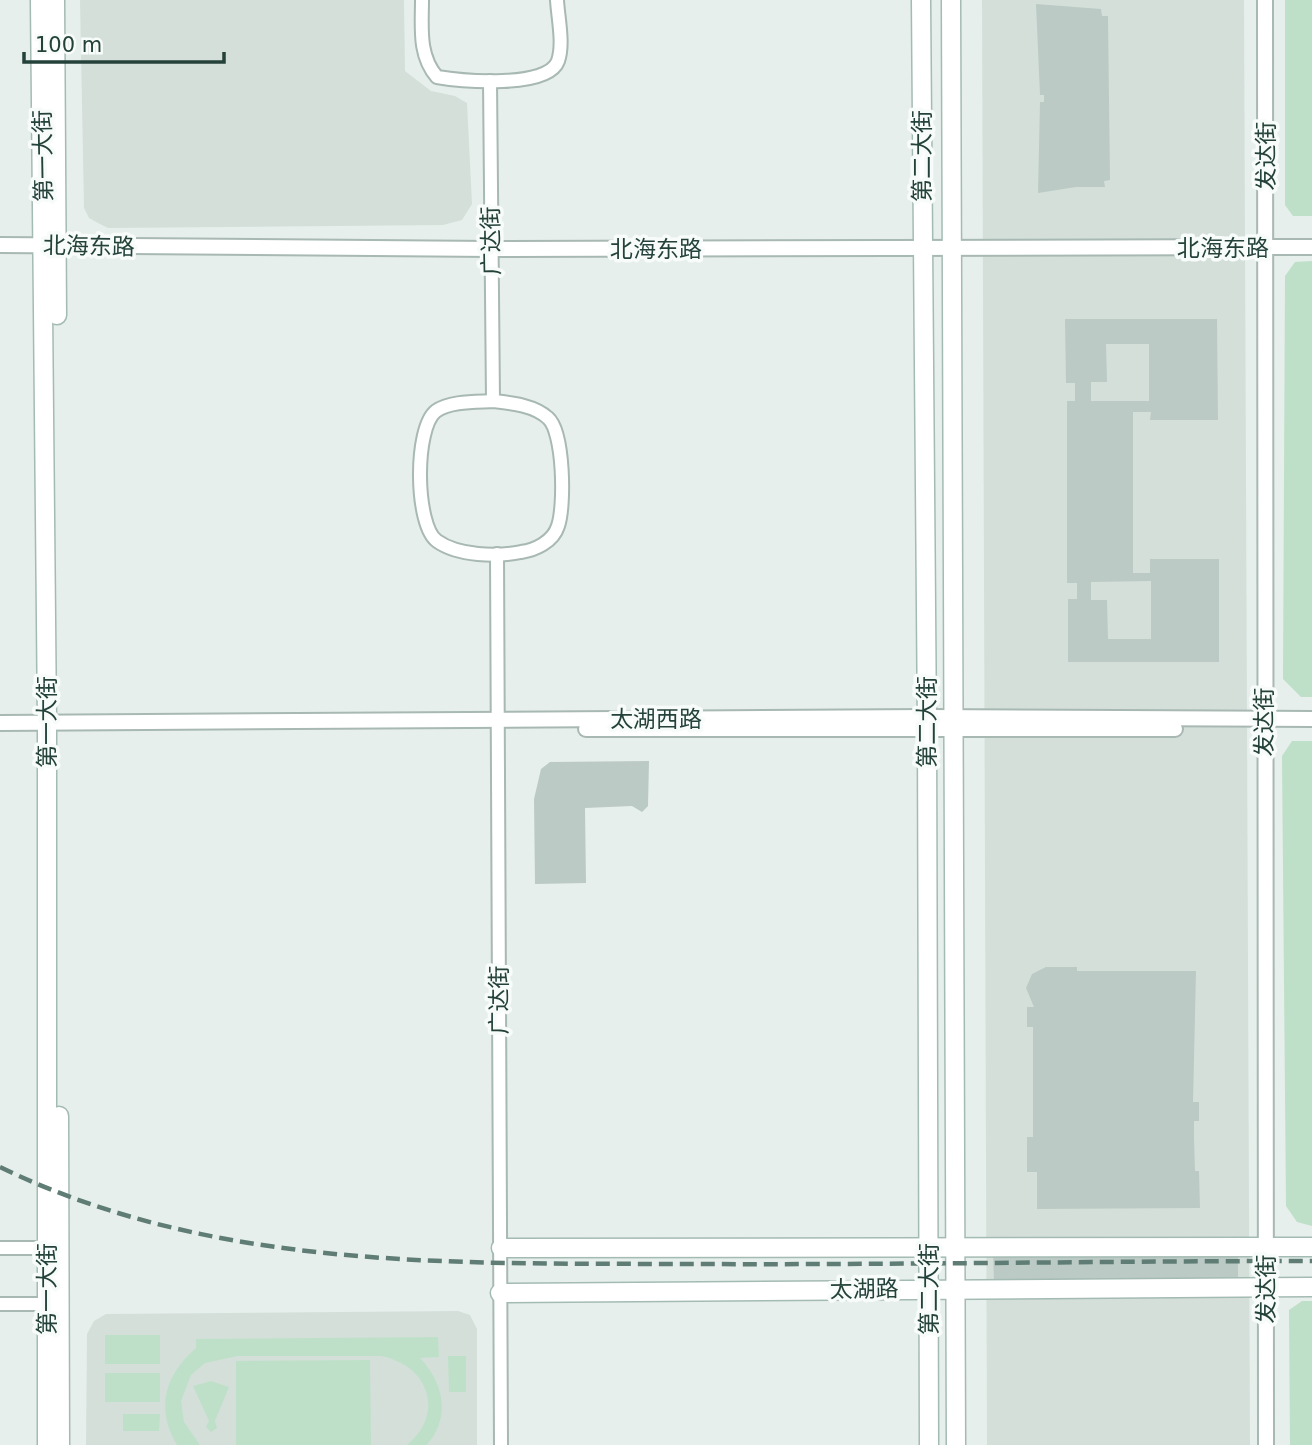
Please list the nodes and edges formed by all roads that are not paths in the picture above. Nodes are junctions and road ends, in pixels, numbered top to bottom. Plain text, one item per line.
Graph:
1 (40, 0) edge
2 (55, 0) edge
3 (422, 0) edge
4 (557, 0) edge
5 (921, 0) edge
6 (951, 0) edge
7 (1265, 0) edge
8 (490, 81) junction
9 (0, 245) edge
10 (50, 246) junction
11 (1267, 247) junction
12 (1312, 247) edge
13 (953, 248) junction
14 (491, 249) junction
15 (923, 249) junction
16 (493, 401) junction
17 (497, 554) junction
18 (1312, 719) edge
19 (0, 723) edge
20 (927, 723) junction
21 (955, 723) junction
22 (1263, 724) junction
23 (497, 725) junction
24 (52, 727) junction
25 (0, 732) edge
26 (954, 1247) junction
27 (1266, 1247) junction
28 (1312, 1247) edge
29 (0, 1248) edge
30 (54, 1248) junction
31 (501, 1248) junction
32 (928, 1248) junction
33 (1266, 1287) junction
34 (1312, 1287) edge
35 (955, 1288) junction
36 (929, 1289) junction
37 (500, 1293) junction
38 (0, 1304) edge
39 (47, 1304) junction
40 (47, 1445) edge
41 (60, 1445) edge
42 (501, 1445) edge
43 (929, 1445) edge
44 (956, 1445) edge
45 (1266, 1445) edge

1 - 10 main road, 第一大街
2 - 10 main road, 第一大街
3 - 8 street
4 - 8 street
5 - 15 main road, 第二大街
6 - 13 main road, 第二大街
7 - 11 street, 发达街
8 - 14 street, 广达街
9 - 10 street, 北海东路
10 - 14 street, 北海东路
10 - 24 main road, 第一大街
11 - 12 street, 北海东路
11 - 13 street, 北海东路
11 - 22 street, 发达街
13 - 15 street, 北海东路
13 - 21 main road, 第二大街
14 - 15 street, 北海东路
14 - 16 street, 广达街
15 - 20 main road, 第二大街
16 - 17 street
16 - 17 street
17 - 23 street, 广达街
18 - 22 street, 太湖西路
19 - 24 street, 太湖西路
20 - 21 street, 太湖西路
20 - 23 street, 太湖西路
20 - 32 main road, 第二大街
21 - 22 street, 太湖西路
21 - 26 main road, 第二大街
22 - 27 street, 发达街
23 - 24 street, 太湖西路
23 - 31 street, 广达街
24 - 25 street, 太湖西路
24 - 30 main road, 第一大街
26 - 27 main road, 太湖路
26 - 32 main road, 太湖路
26 - 35 main road, 第二大街
27 - 28 main road, 太湖路
27 - 33 street, 发达街
29 - 30 street
30 - 39 main road, 第一大街
30 - 41 main road, 第一大街
31 - 32 main road, 太湖路
31 - 37 street, 广达街
32 - 36 main road, 第二大街
33 - 34 main road, 太湖路
33 - 35 main road, 太湖路
33 - 45 street, 发达街
35 - 36 main road, 太湖路
35 - 44 main road, 第二大街
36 - 37 main road, 太湖路
36 - 43 main road, 第二大街
37 - 42 street, 广达街
38 - 39 street
39 - 40 main road, 第一大街

